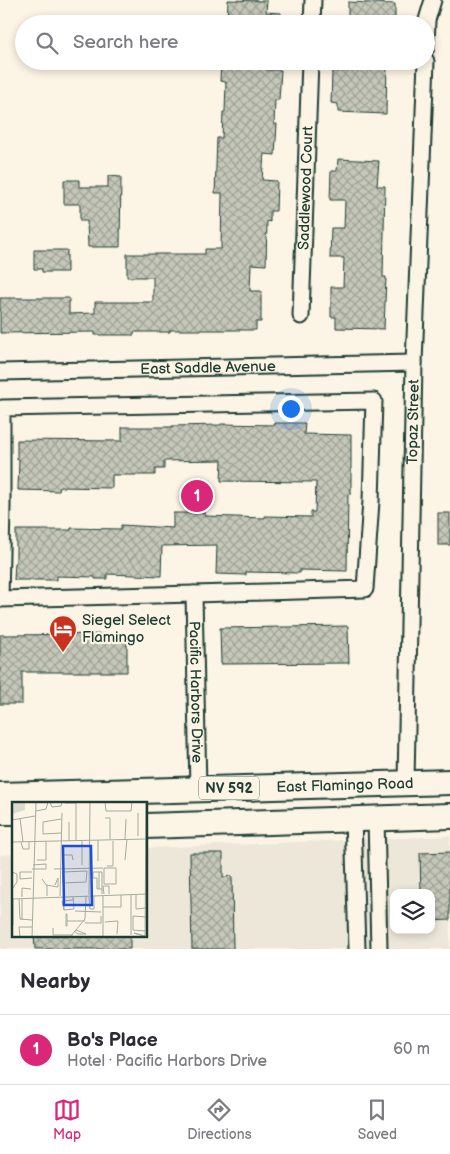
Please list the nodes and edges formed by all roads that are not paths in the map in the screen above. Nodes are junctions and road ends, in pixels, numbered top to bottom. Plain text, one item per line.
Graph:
1 (312, 0) edge
2 (433, 0) edge
3 (312, 15) edge
4 (428, 15) edge
5 (310, 70) edge
6 (426, 70) edge
7 (301, 316) dead end
8 (414, 363) junction
9 (0, 372) edge
10 (194, 594) junction
11 (406, 782) junction
12 (450, 782) edge
13 (198, 790) junction
14 (0, 795) edge
15 (79, 798) edge
16 (450, 816) edge
17 (364, 818) junction
18 (148, 826) edge
19 (357, 949) edge
20 (379, 949) edge

1 - 3 street
2 - 4 street
5 - 7 street, Saddlewood Court
6 - 8 street, Topaz Street
8 - 9 street, East Saddle Avenue
8 - 11 street, Topaz Street
10 - 10 street
10 - 13 street, Pacific Harbors Drive
11 - 12 main road, East Flamingo Road / NV 592
11 - 13 main road, East Flamingo Road / NV 592
13 - 15 main road, East Flamingo Road / NV 592
14 - 15 main road, East Flamingo Road / NV 592
16 - 17 main road, NV 592
17 - 18 main road, NV 592
17 - 19 street
17 - 20 street

